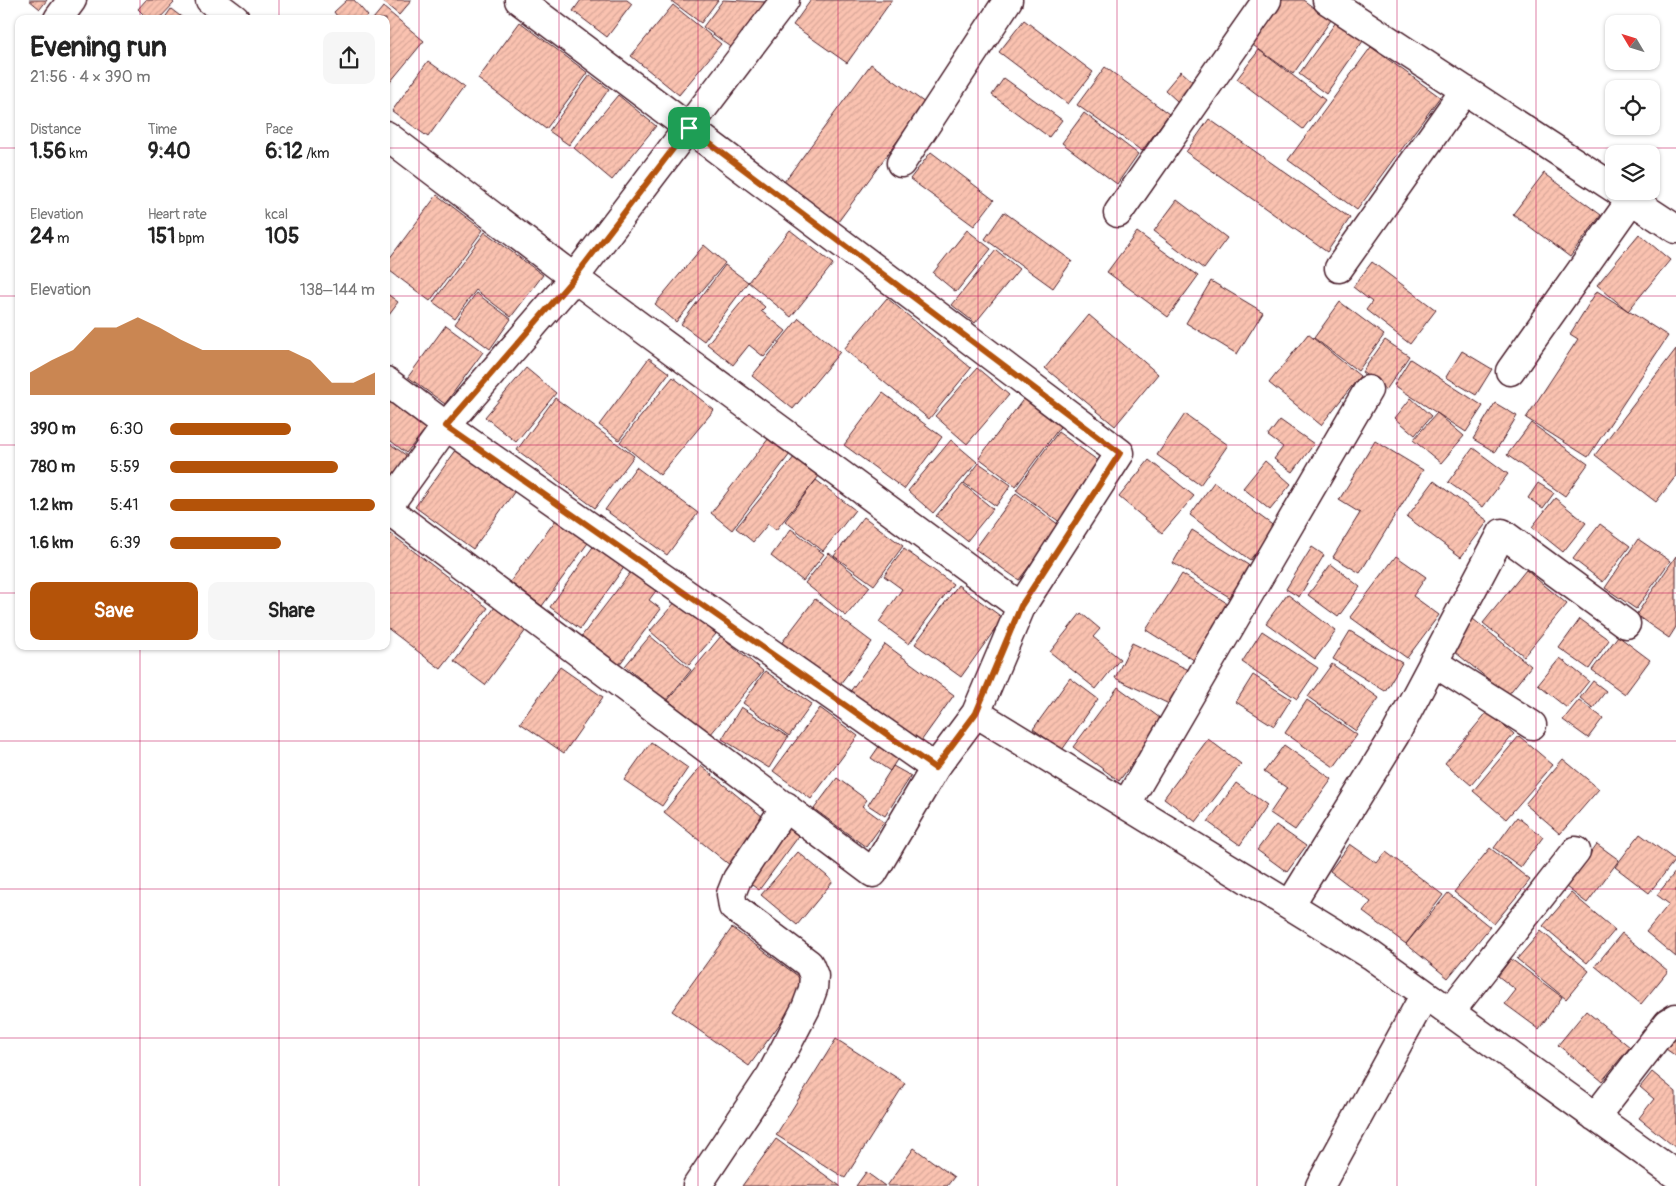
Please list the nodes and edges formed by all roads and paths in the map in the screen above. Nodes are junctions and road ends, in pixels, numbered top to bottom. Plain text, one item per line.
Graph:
1 (72, 0) edge
2 (210, 0) edge
3 (519, 0) edge
4 (785, 0) edge
5 (1008, 0) edge
6 (1267, 0) edge
7 (1327, 0) edge
8 (61, 15) edge
9 (230, 15) edge
10 (1466, 90) junction
11 (689, 128) junction
12 (390, 138) edge
13 (900, 163) dead end
14 (1605, 182) edge
15 (1617, 200) edge
16 (1632, 200) edge
17 (1118, 213) dead end
18 (1676, 229) edge
19 (1339, 268) dead end
20 (574, 278) junction
21 (1510, 371) dead end
22 (390, 384) edge
23 (1368, 390) dead end
24 (446, 426) junction
25 (390, 504) edge
26 (390, 510) edge
27 (1021, 606) junction
28 (1626, 624) dead end
29 (1434, 662) junction
30 (976, 713) junction
31 (1532, 725) dead end
32 (935, 768) junction
33 (1126, 805) junction
34 (786, 806) junction
35 (1576, 851) dead end
36 (1290, 905) junction
37 (1425, 994) junction
38 (1450, 1012) junction
39 (1676, 1018) edge
40 (1595, 1117) junction
41 (1676, 1175) edge
42 (697, 1186) edge
43 (1320, 1186) edge

1 - 8 street
2 - 9 street
3 - 11 street
4 - 11 street
5 - 13 street
6 - 17 street
7 - 10 street
10 - 14 street
10 - 19 street
11 - 20 street
11 - 27 street
12 - 20 street
15 - 21 street
16 - 18 street
20 - 24 street
20 - 27 street
22 - 24 street
23 - 33 street
24 - 25 street
24 - 32 street
26 - 34 street
27 - 30 street
28 - 29 street
29 - 31 street
29 - 36 street
30 - 32 street
30 - 33 street
32 - 34 street
33 - 36 street
34 - 42 street
35 - 38 street
36 - 37 street
37 - 38 street
37 - 43 street
38 - 40 street
39 - 40 street
40 - 41 street

